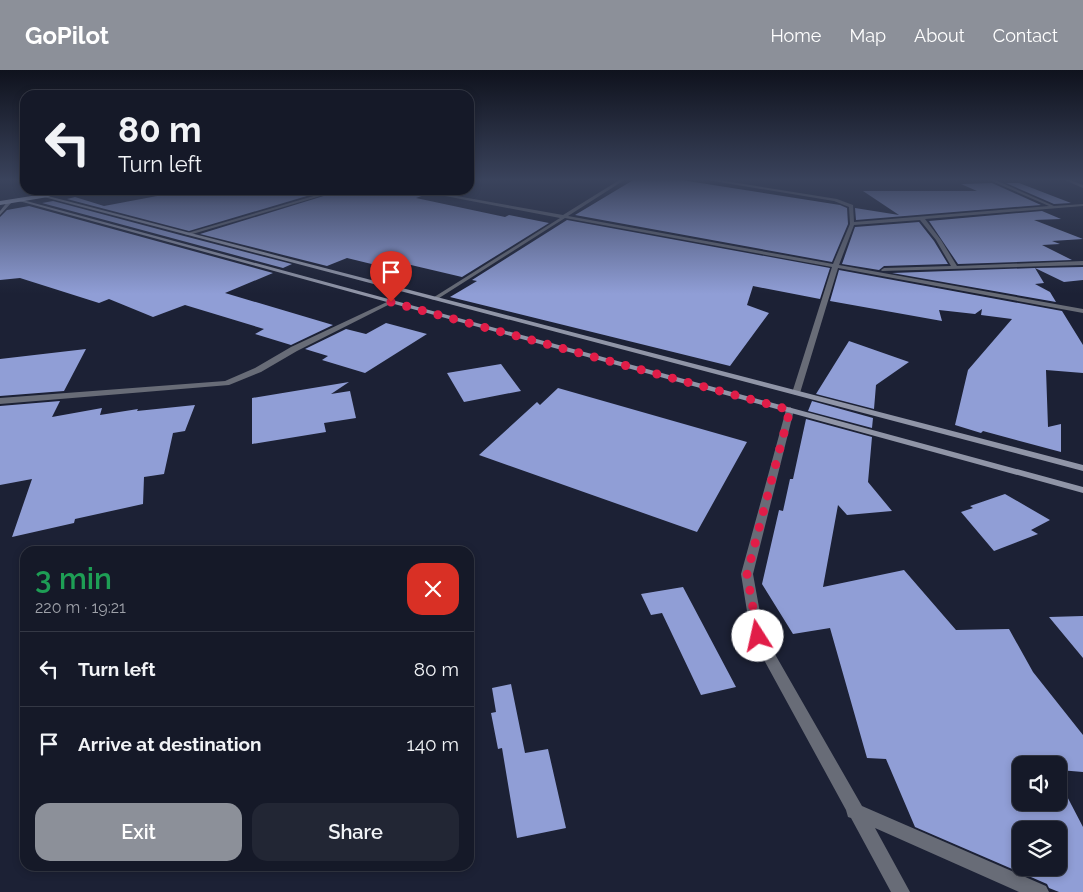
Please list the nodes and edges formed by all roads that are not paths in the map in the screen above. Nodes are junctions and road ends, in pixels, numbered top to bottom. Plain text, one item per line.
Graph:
1 (83, 217) edge
2 (134, 217) edge
3 (244, 217) edge
4 (564, 217) edge
5 (566, 217) edge
6 (852, 217) edge
7 (940, 217) edge
8 (922, 219) junction
9 (852, 224) junction
10 (187, 234) junction
11 (1083, 262) edge
12 (836, 266) junction
13 (954, 266) junction
14 (865, 271) junction
15 (332, 272) junction
16 (312, 281) junction
17 (434, 299) junction
18 (391, 302) junction
19 (1082, 312) edge
20 (699, 368) junction
21 (686, 382) junction
22 (796, 393) junction
23 (0, 401) edge
24 (790, 410) junction
25 (1083, 468) edge
26 (1083, 490) edge
27 (854, 811) junction
28 (901, 892) edge
29 (1040, 892) edge

1 - 16 main road
2 - 10 main road
3 - 10 street
4 - 17 street
5 - 12 street
6 - 9 street
7 - 8 street
8 - 9 street
8 - 13 street
9 - 12 street
10 - 15 main road
11 - 13 street
12 - 14 street
12 - 22 street
13 - 14 street
14 - 19 street
15 - 16 main road
15 - 17 main road
16 - 18 main road
17 - 20 main road
18 - 21 main road
18 - 23 street
20 - 21 main road
20 - 22 main road
21 - 24 main road
22 - 25 main road
24 - 26 main road
24 - 27 street
27 - 28 street
27 - 29 street

